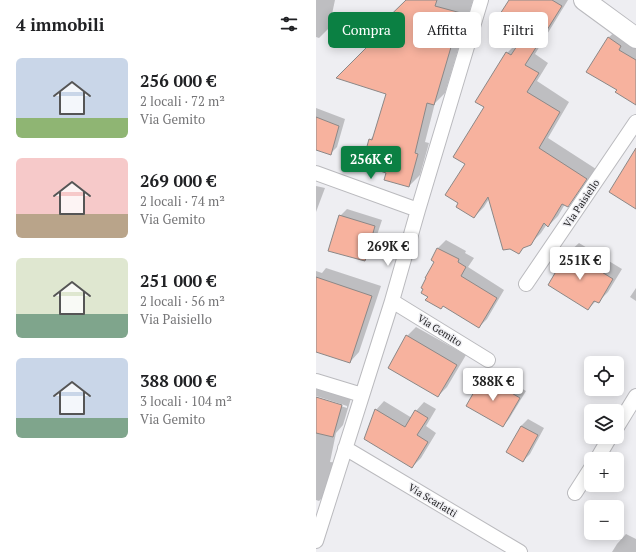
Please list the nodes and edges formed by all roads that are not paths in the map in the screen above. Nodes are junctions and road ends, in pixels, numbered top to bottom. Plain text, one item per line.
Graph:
1 (481, 0) edge
2 (584, 0) edge
3 (636, 38) edge
4 (636, 122) edge
5 (316, 173) edge
6 (418, 210) junction
7 (526, 284) dead end
8 (392, 301) junction
9 (488, 360) dead end
10 (316, 381) edge
11 (362, 395) junction
12 (636, 396) edge
13 (624, 416) edge
14 (345, 448) junction
15 (584, 479) edge
16 (575, 493) dead end
17 (316, 541) edge
18 (520, 552) edge

1 - 6 street
2 - 3 street
4 - 7 street, Via Paisiello
5 - 6 street
6 - 8 street
8 - 9 street, Via Gemito
8 - 11 street
10 - 11 street
11 - 14 street
12 - 13 street
14 - 17 street
14 - 18 street, Via Scarlatti
15 - 16 street

